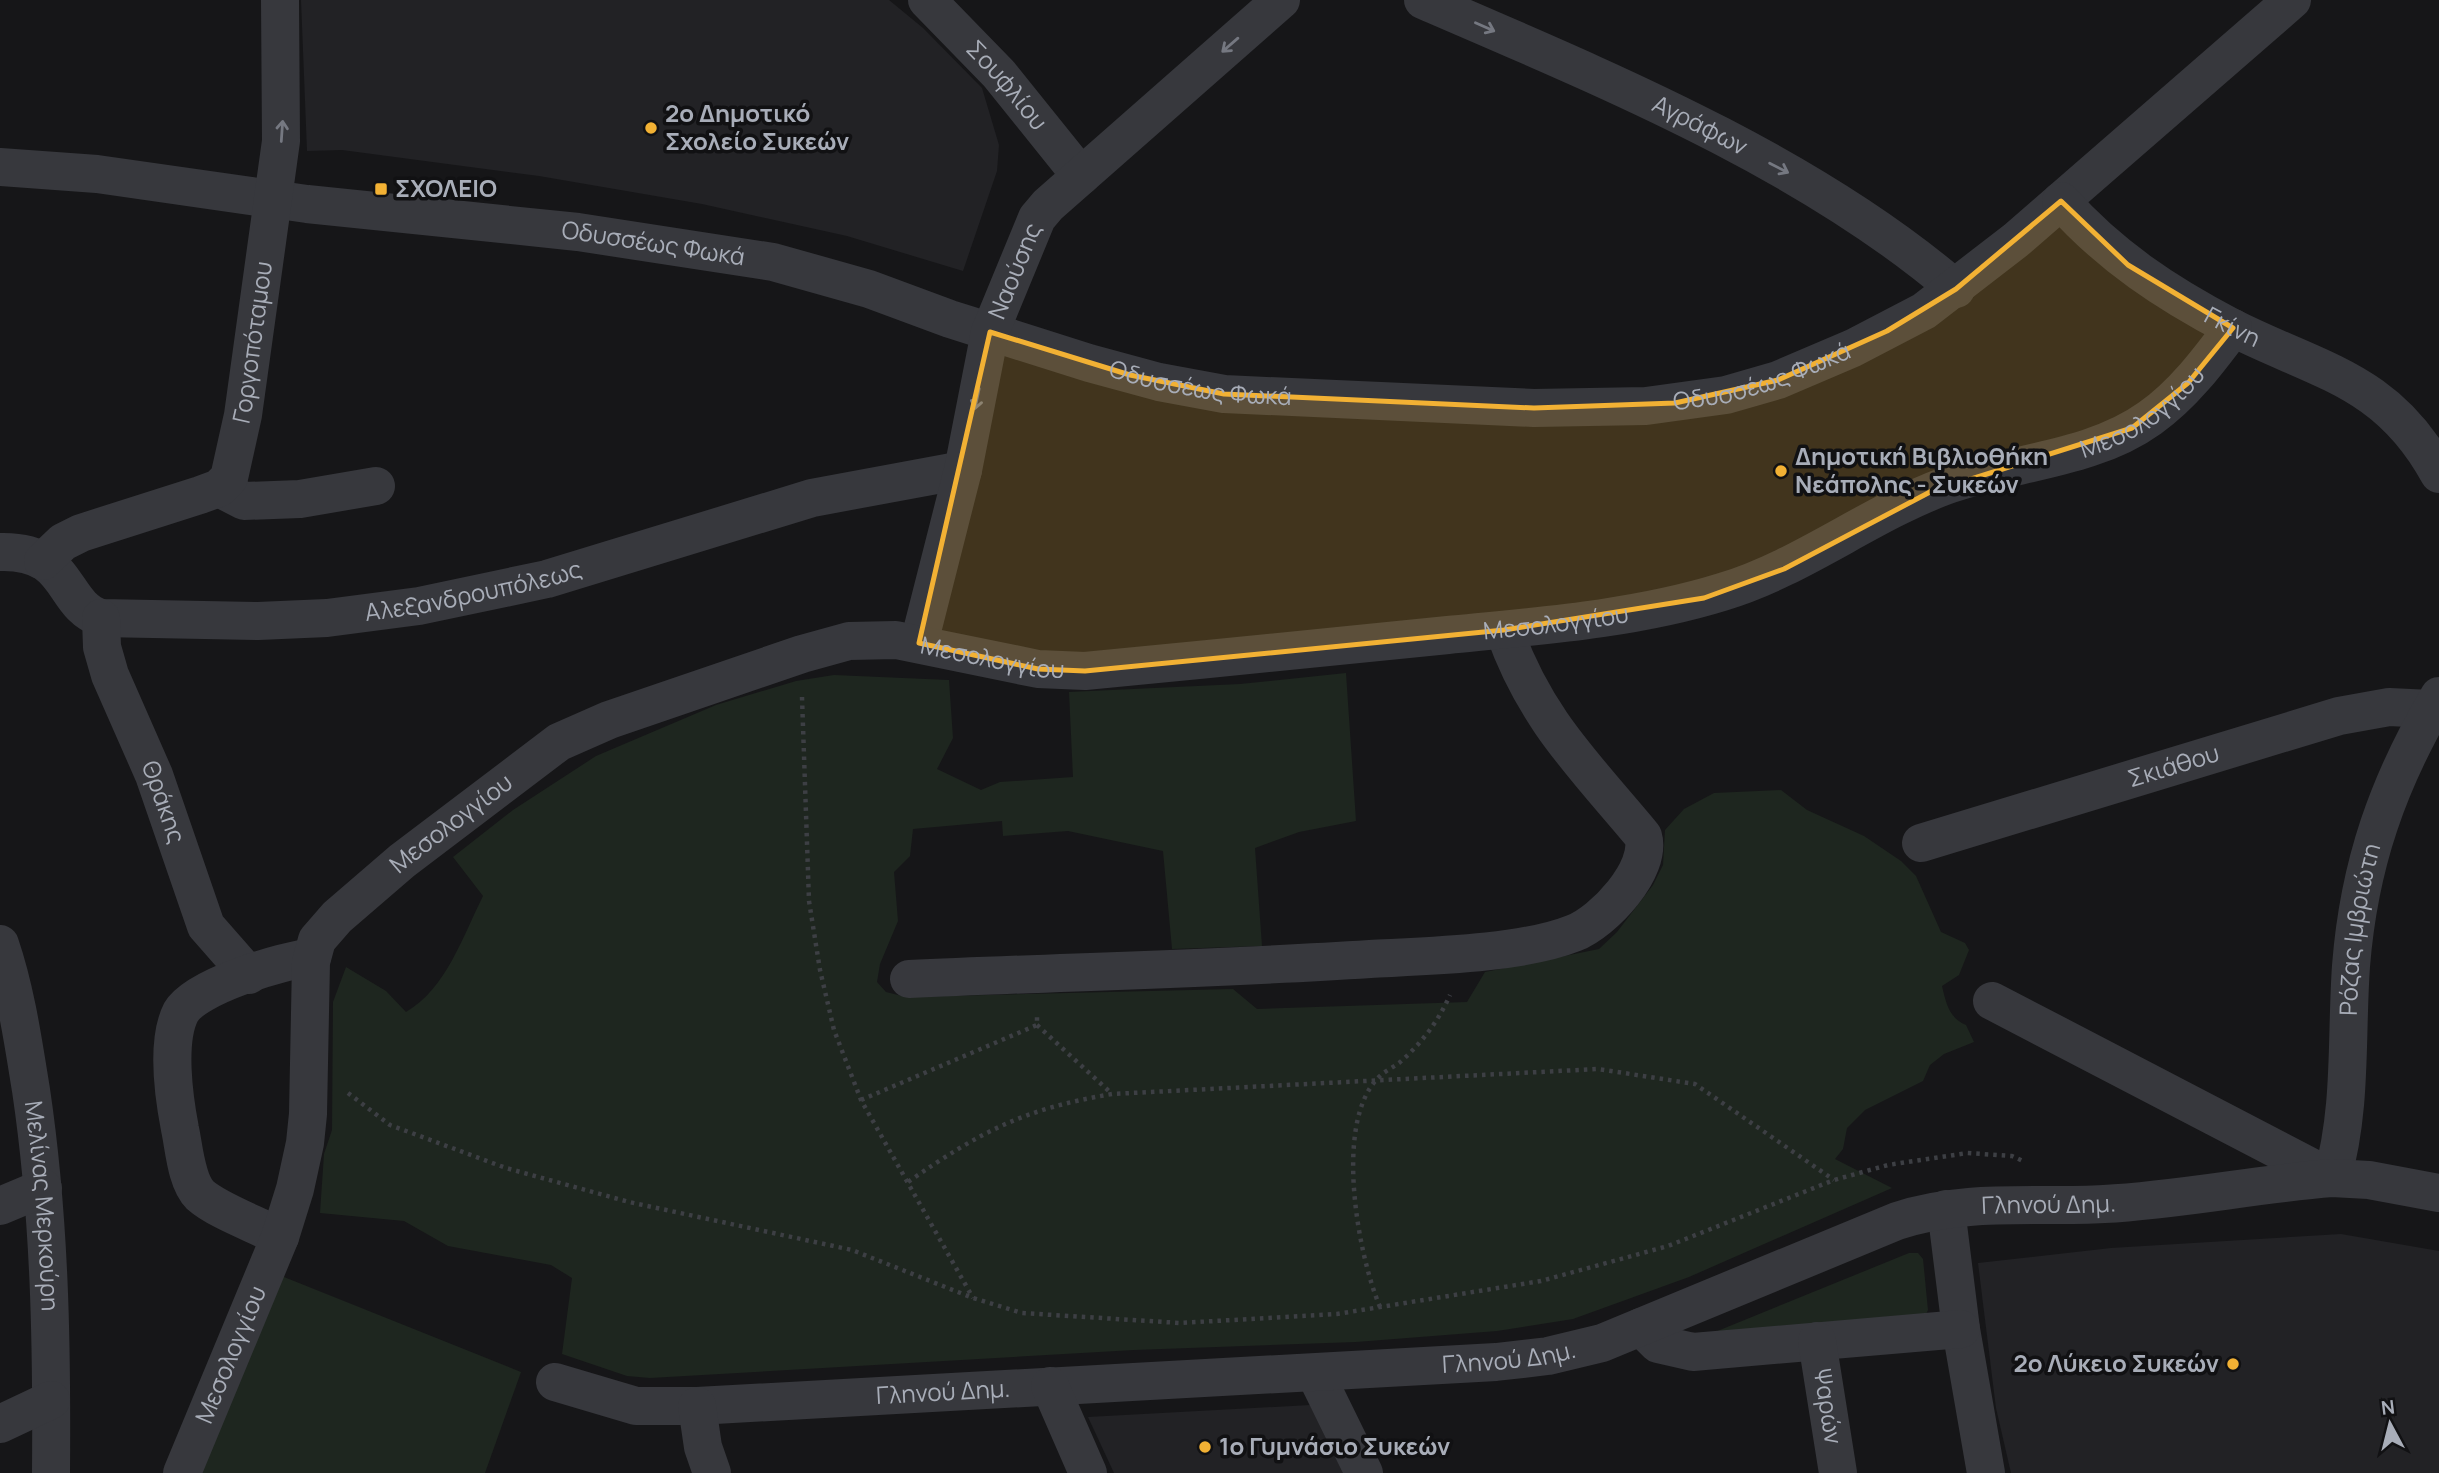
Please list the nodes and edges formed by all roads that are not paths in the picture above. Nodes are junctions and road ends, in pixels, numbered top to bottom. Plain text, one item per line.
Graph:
1 (280, 0) edge
2 (927, 0) edge
3 (1281, 0) edge
4 (1423, 0) edge
5 (2292, 0) edge
6 (0, 167) edge
7 (1081, 176) junction
8 (274, 199) junction
9 (2061, 201) junction
10 (1956, 289) junction
11 (2233, 328) junction
12 (990, 332) junction
13 (2427, 431) edge
14 (963, 470) junction
15 (2439, 474) edge
16 (224, 483) junction
17 (376, 486) dead end
18 (0, 552) edge
19 (43, 561) junction
20 (101, 618) junction
21 (1504, 630) junction
22 (919, 643) junction
23 (2435, 702) edge
24 (1921, 843) dead end
25 (0, 944) edge
26 (312, 957) junction
27 (249, 975) junction
28 (909, 979) dead end
29 (1992, 1001) dead end
30 (2332, 1178) junction
31 (43, 1188) junction
32 (2439, 1193) edge
33 (0, 1206) edge
34 (1946, 1209) junction
35 (280, 1237) junction
36 (1641, 1326) junction
37 (1961, 1329) junction
38 (1817, 1341) junction
39 (1315, 1373) junction
40 (555, 1382) dead end
41 (1050, 1386) junction
42 (51, 1400) junction
43 (696, 1406) junction
44 (0, 1424) edge
45 (51, 1473) edge
46 (182, 1473) edge
47 (712, 1473) edge
48 (1088, 1473) edge
49 (1364, 1473) edge
50 (1838, 1473) edge
51 (1986, 1473) edge

8 -> 1 street, Γοργοπόταμου
2 - 7 street, Σουφλίου
3 -> 7 street, Ναούσης
4 -> 10 street, Αγράφων
5 - 9 street, Οδυσσέως Φωκά
6 - 8 street, Οδυσσέως Φωκά
7 - 12 street, Ναούσης
8 - 12 street, Οδυσσέως Φωκά
8 - 16 street, Γοργοπόταμου
9 - 10 street, Οδυσσέως Φωκά
9 - 11 street, Γκίνη
10 - 12 street, Οδυσσέως Φωκά
11 - 13 street, Γκίνη
11 - 21 street, Μεσολογγίου
12 -> 14 street, Ναούσης
13 - 15 street, Γκίνη
14 - 20 street, Αλεξανδρουπόλεως
14 - 22 street, Ναούσης
16 - 17 street
16 - 19 street
18 - 19 street
19 - 20 street
20 - 27 street, Θράκης
21 - 22 street, Μεσολογγίου
21 - 28 street
22 - 26 street, Μεσολογγίου
23 - 24 street, Σκιάθου
23 - 30 street, Ρόζας Ιμβριώτη
25 - 31 street, Μελίνας Μερκούρη
26 - 27 street
26 - 35 street, Μεσολογγίου
27 - 35 street
29 - 30 street
30 - 32 street, Γληνού Δημ.
30 - 34 street, Γληνού Δημ.
31 - 33 street
31 - 42 street, Μελίνας Μερκούρη
34 - 36 street, Γληνού Δημ.
34 - 37 street
35 - 46 street, Μεσολογγίου
36 - 38 street
36 - 39 street, Γληνού Δημ.
37 - 38 street
37 - 51 street
38 - 50 street, Ψαρών
39 - 41 street, Γληνού Δημ.
39 - 49 street
40 - 43 street, Γληνού Δημ.
41 - 43 street, Γληνού Δημ.
41 - 48 street
42 - 44 street
42 - 45 street, Μελίνας Μερκούρη
43 - 47 street

